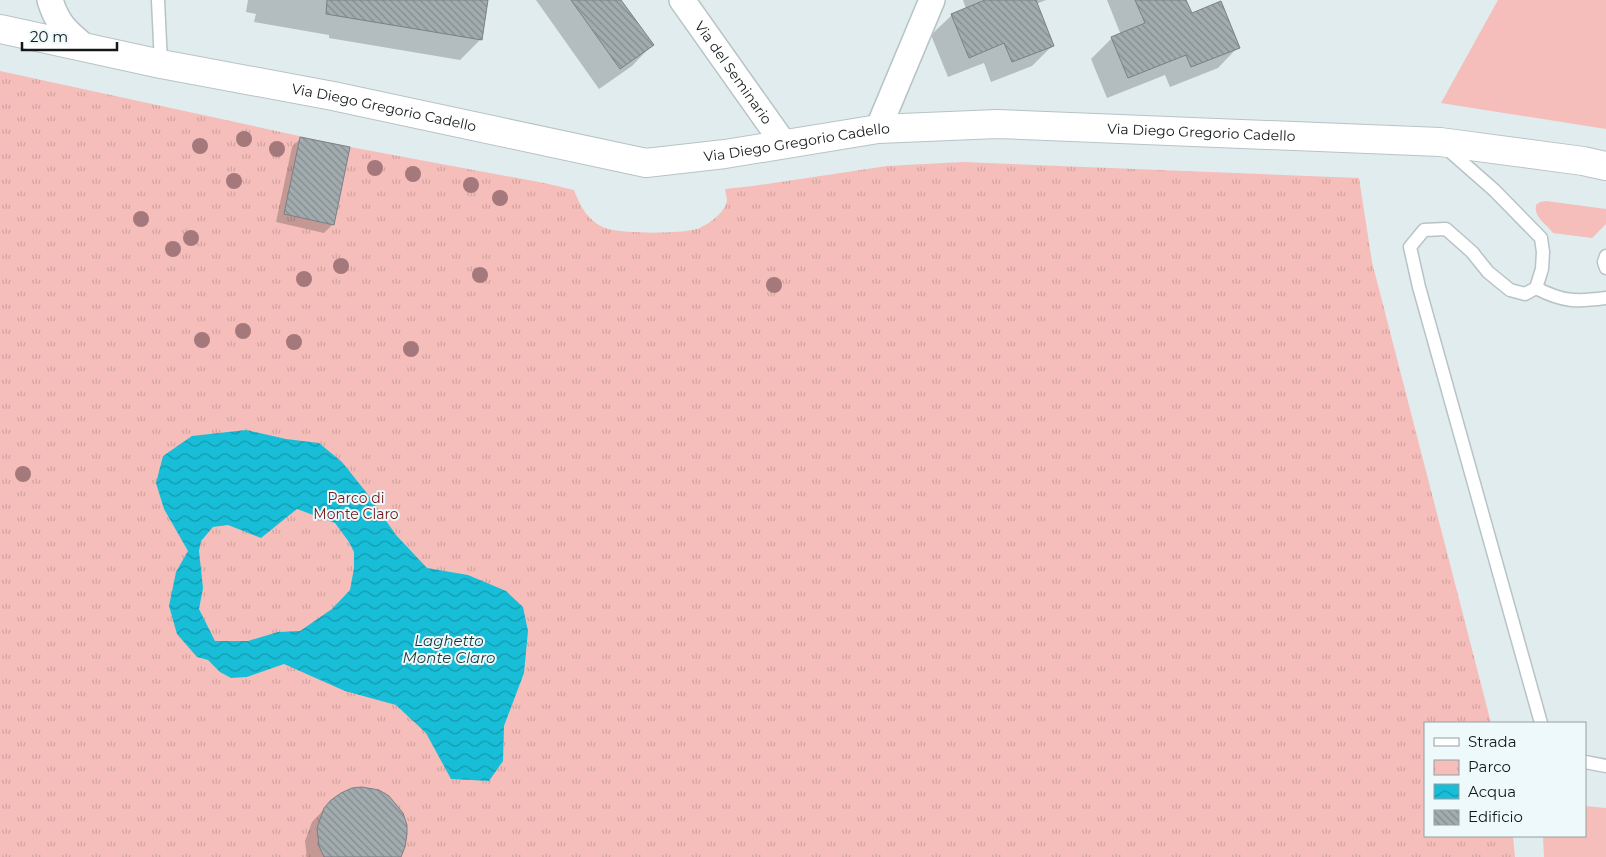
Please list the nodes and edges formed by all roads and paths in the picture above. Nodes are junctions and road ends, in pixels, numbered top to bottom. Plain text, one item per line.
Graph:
1 (50, 0) edge
2 (158, 0) edge
3 (682, 0) edge
4 (932, 0) edge
5 (0, 29) edge
6 (85, 47) junction
7 (161, 64) junction
8 (878, 129) junction
9 (1440, 142) junction
10 (784, 144) junction
11 (1606, 166) edge
12 (1606, 256) edge
13 (1606, 268) edge
14 (1536, 288) junction
15 (1606, 298) edge
16 (1541, 722) edge
17 (1586, 762) edge
18 (1606, 766) edge

1 - 6 street
2 - 7 lane
3 - 10 street, Via del Seminario
4 - 8 street
5 - 6 street, Via Diego Gregorio Cadello
6 - 7 street, Via Diego Gregorio Cadello
7 - 10 street, Via Diego Gregorio Cadello
8 - 9 street, Via Diego Gregorio Cadello
8 - 10 street, Via Diego Gregorio Cadello
9 - 11 street, Via Diego Gregorio Cadello
9 - 14 lane
12 - 13 lane
14 - 15 lane
14 - 16 lane
17 - 18 lane

